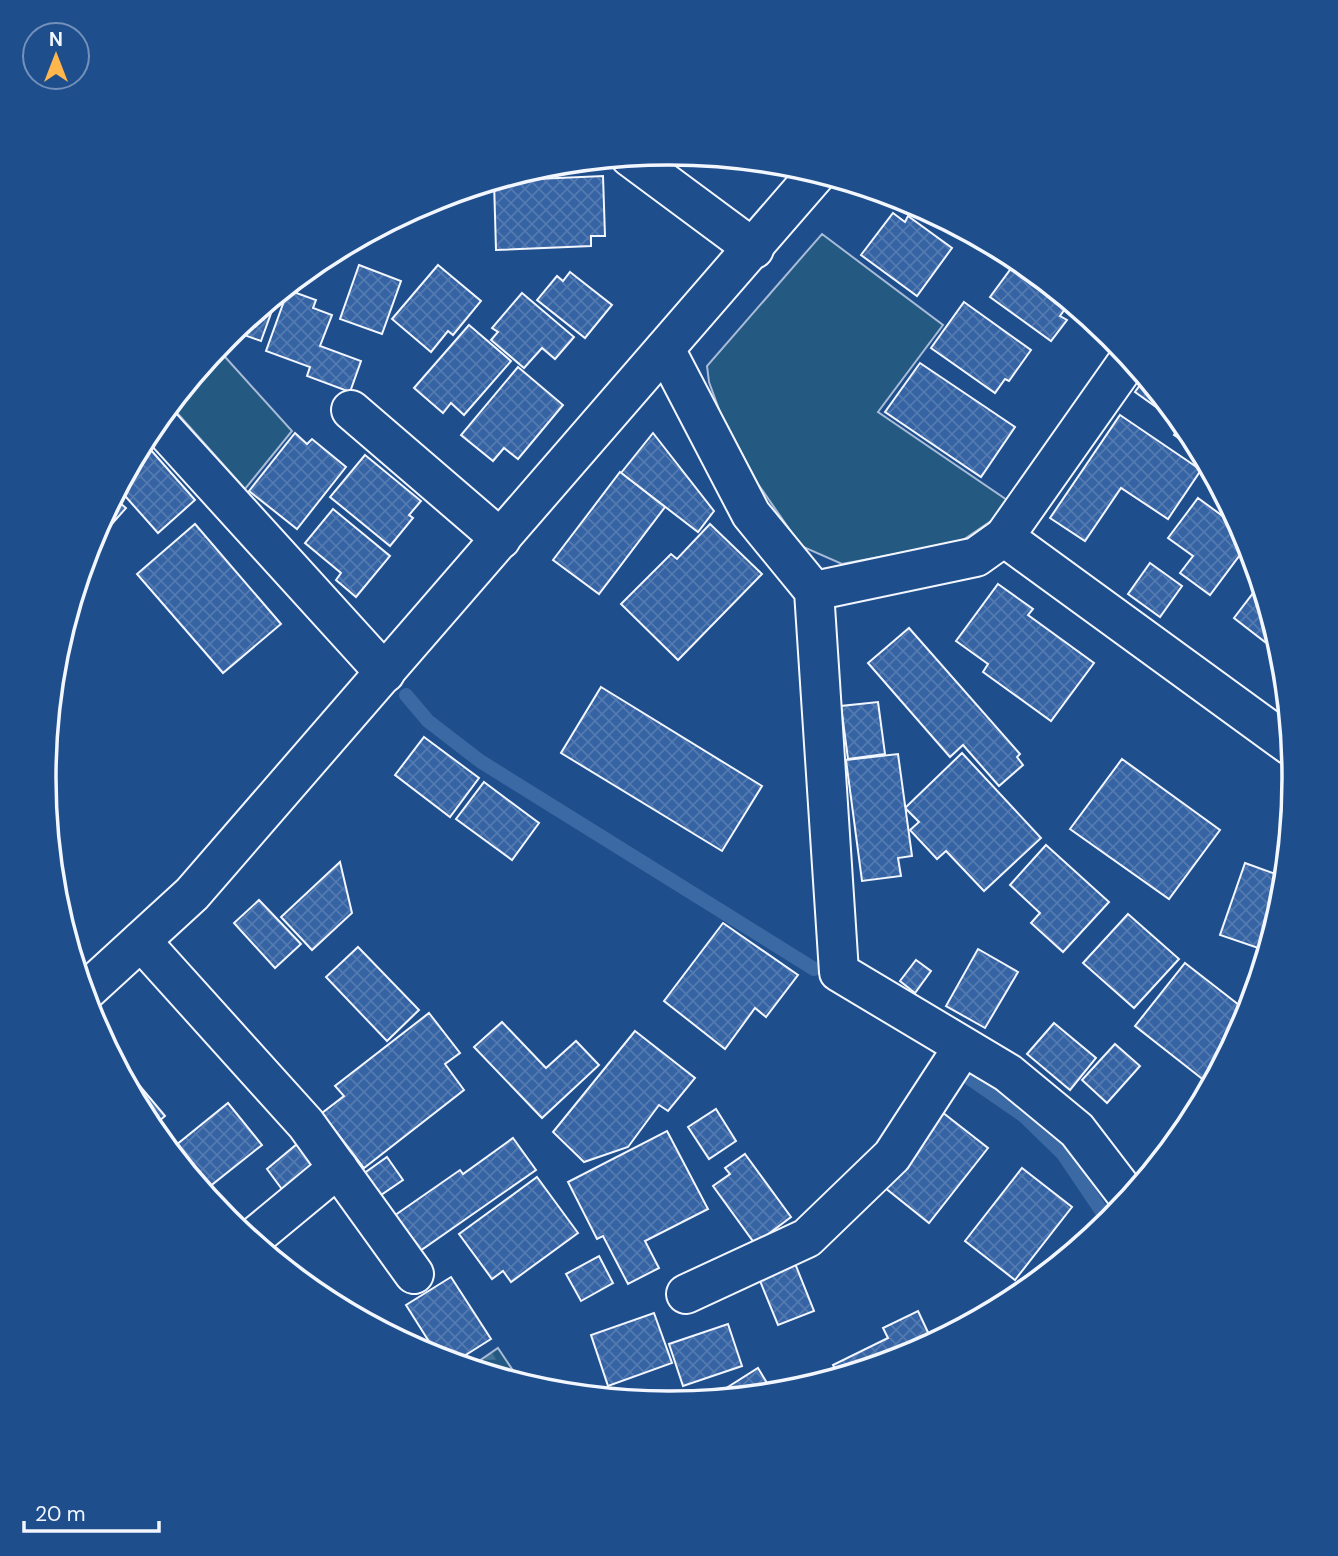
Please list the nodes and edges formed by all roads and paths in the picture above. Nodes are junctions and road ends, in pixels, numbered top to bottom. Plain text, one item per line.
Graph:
1 (642, 166) edge
2 (810, 182) edge
3 (754, 249) junction
4 (665, 349) junction
5 (1123, 367) edge
6 (351, 410) dead end
7 (164, 430) edge
8 (1004, 537) junction
9 (501, 539) junction
10 (814, 591) junction
11 (385, 673) junction
12 (1281, 739) edge
13 (141, 941) junction
14 (93, 985) edge
15 (963, 1047) junction
16 (338, 1168) junction
17 (1123, 1190) edge
18 (259, 1233) edge
19 (414, 1274) dead end
20 (686, 1294) dead end

1 - 3 street
2 - 3 street
3 - 4 street
4 - 9 street
4 - 10 street
5 - 8 street
6 - 9 street
7 - 11 street
8 - 10 street
8 - 12 street
9 - 11 street
10 - 15 street
11 - 13 street
13 - 14 street
13 - 16 street
15 - 17 street
15 - 20 street
16 - 18 street
16 - 19 street

